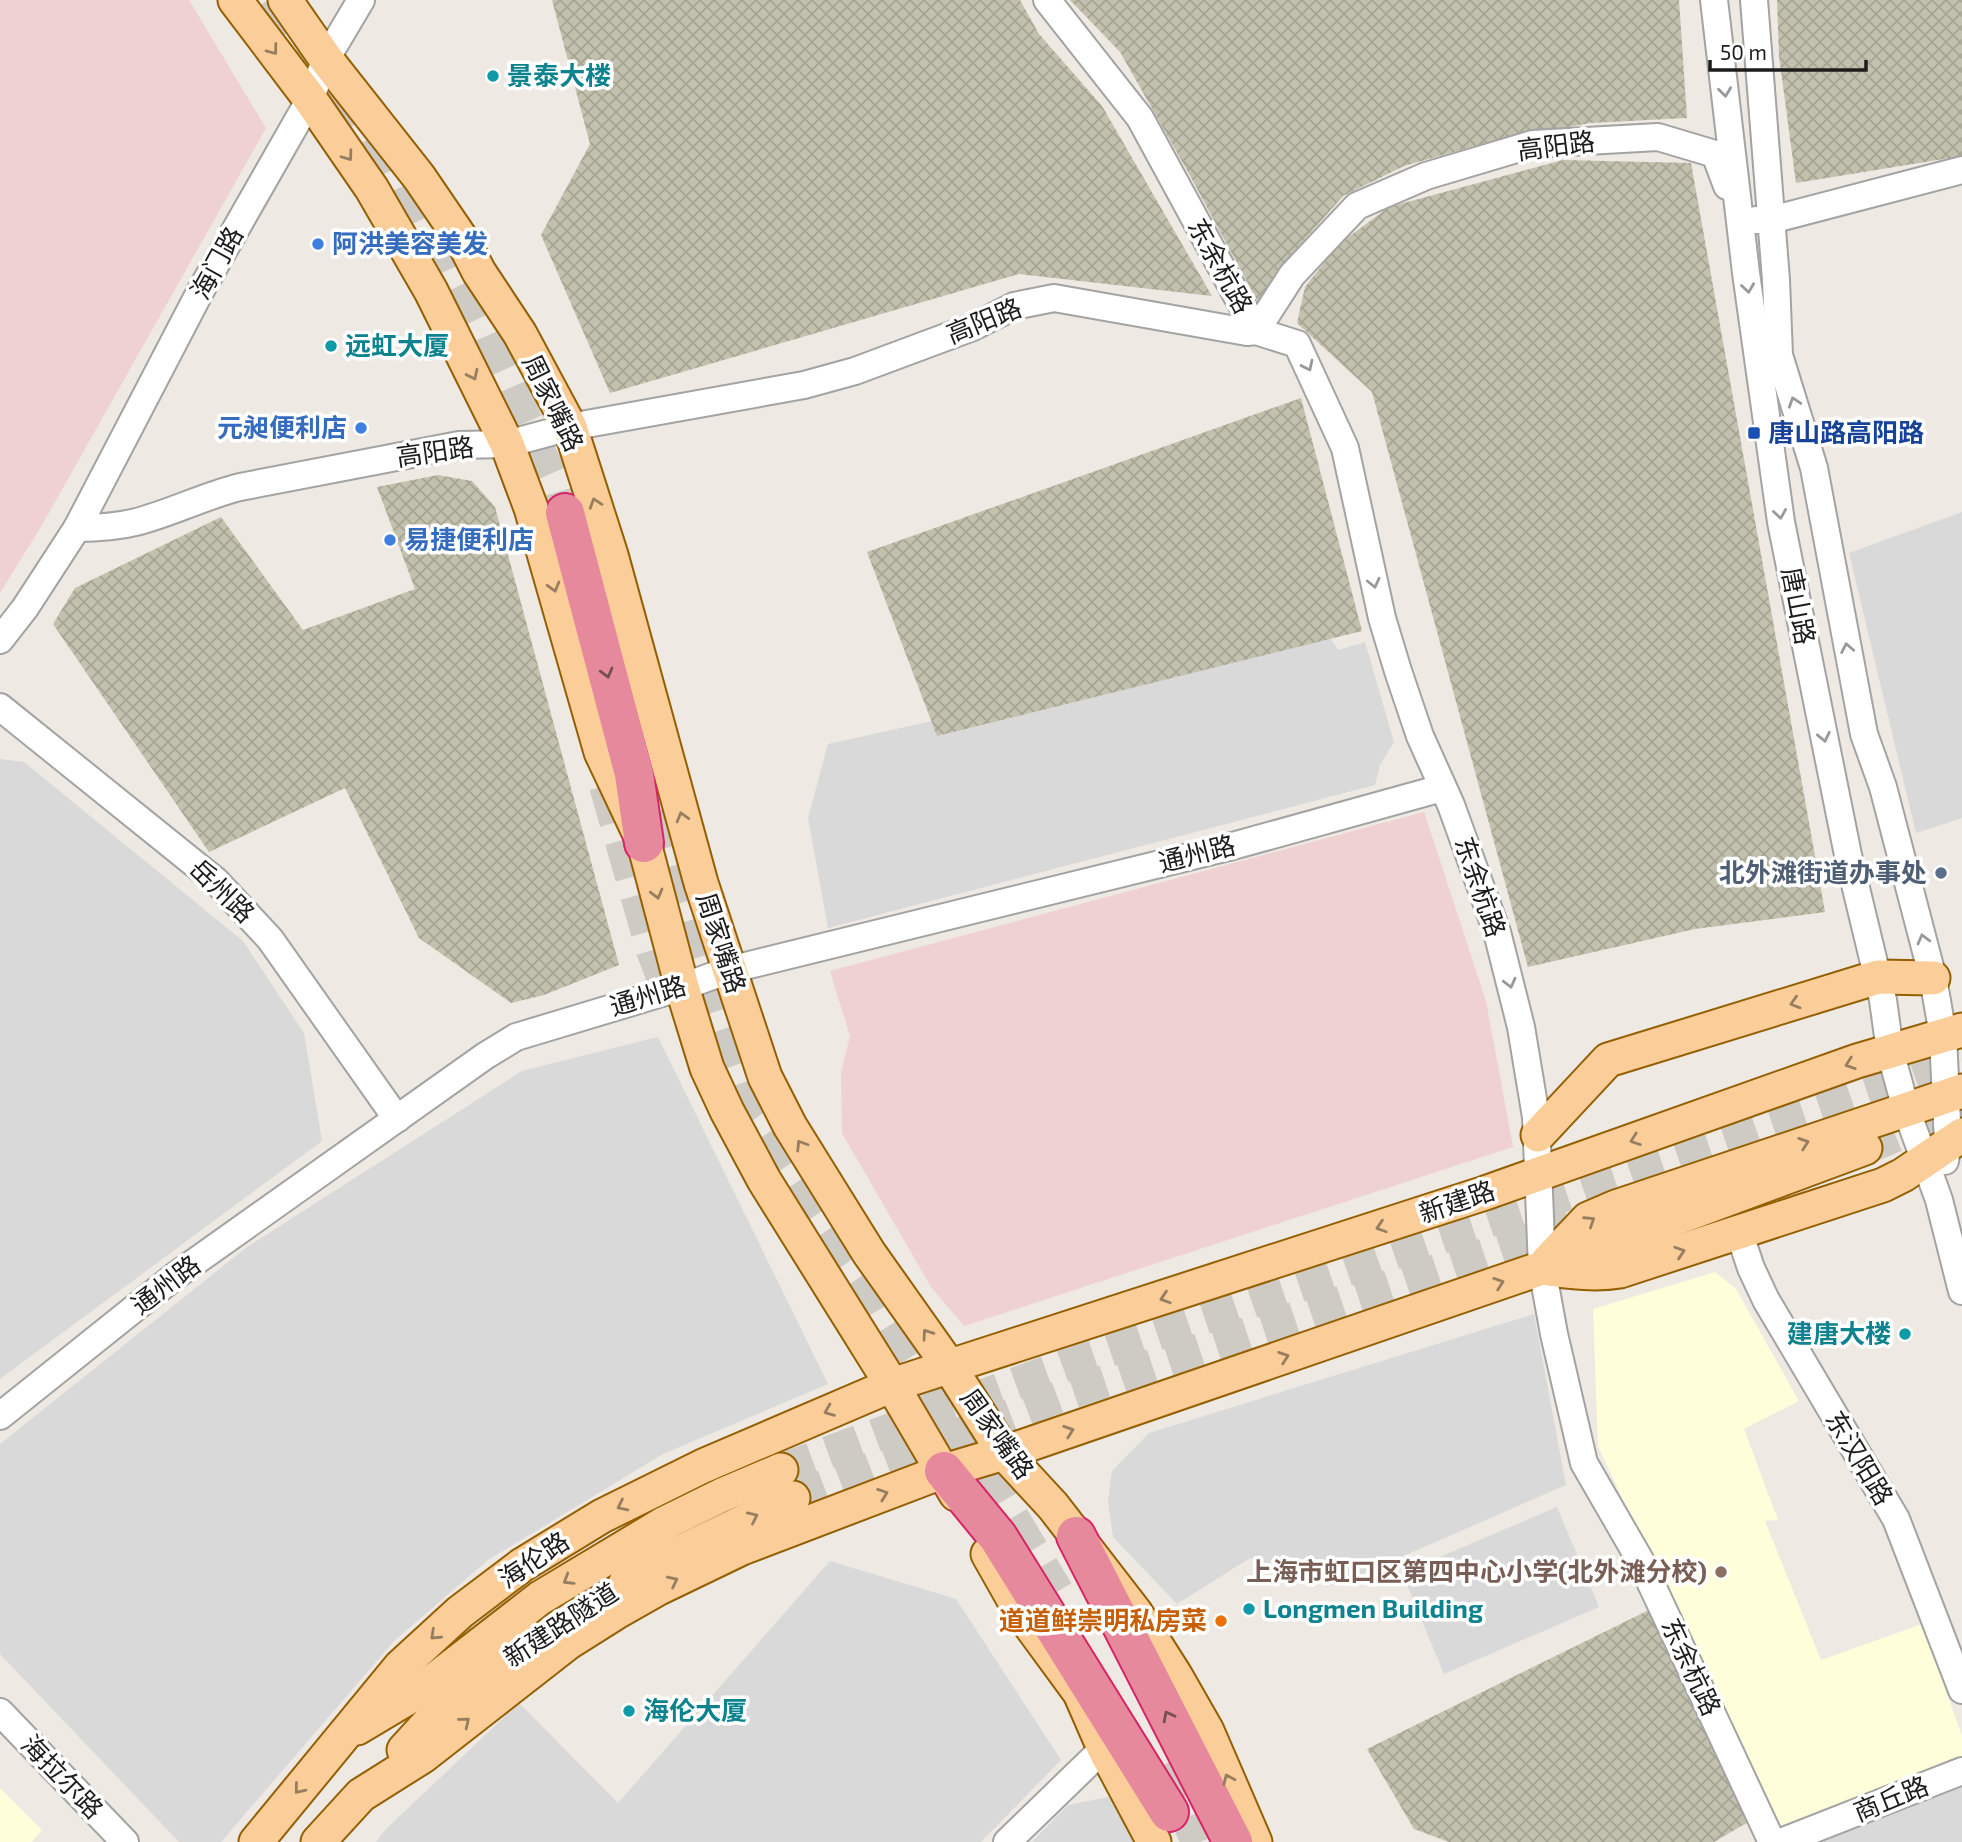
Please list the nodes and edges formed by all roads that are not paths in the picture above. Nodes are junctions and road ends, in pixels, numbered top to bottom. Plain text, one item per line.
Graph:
1 (235, 0) edge
2 (285, 0) edge
3 (361, 0) edge
4 (1047, 0) edge
5 (1714, 0) edge
6 (1754, 0) edge
7 (326, 59) junction
8 (310, 99) junction
9 (1962, 170) edge
10 (1770, 220) junction
11 (1740, 221) junction
12 (1256, 331) junction
13 (570, 427) junction
14 (507, 444) junction
15 (565, 513) tunnel mouth
16 (76, 528) junction
17 (0, 639) edge
18 (0, 707) edge
19 (1442, 788) junction
20 (644, 844) junction
21 (729, 970) junction
22 (1878, 977) junction
23 (1933, 978) junction
24 (682, 987) junction
25 (1953, 1032) edge
26 (1890, 1051) junction
27 (1954, 1093) edge
28 (1906, 1109) junction
29 (397, 1119) junction
30 (1538, 1135) junction
31 (1944, 1147) edge
32 (1865, 1148) tunnel mouth
33 (1539, 1173) junction
34 (1739, 1233) junction
35 (1542, 1268) junction
36 (1962, 1292) edge
37 (949, 1366) junction
38 (892, 1385) junction
39 (0, 1416) edge
40 (1004, 1453) junction
41 (944, 1471) junction
42 (1076, 1536) junction
43 (1962, 1690) edge
44 (0, 1712) edge
45 (342, 1736) junction
46 (1104, 1748) junction
47 (1962, 1770) edge
48 (361, 1795) junction
49 (1162, 1827) edge
50 (125, 1842) edge
51 (256, 1842) edge
52 (318, 1842) edge
53 (1007, 1842) edge
54 (1233, 1842) edge
55 (1255, 1842) edge
56 (1772, 1842) edge
57 (1781, 1842) edge

1 -> 8 main road, 周家嘴路
2 - 7 main road, 周家嘴路
3 - 7 street, 海门路
4 - 12 street, 东余杭路
5 -> 11 street, 唐山路
6 - 10 street, 唐山路
7 - 8 street, 海门路
7 - 13 main road, 周家嘴路
8 -> 14 main road, 周家嘴路
8 - 16 street, 海门路
9 - 10 street
10 - 11 street
23 -> 10 street, 唐山路
11 - 12 street, 高阳路
11 -> 22 street, 唐山路
12 - 13 street, 高阳路
12 -> 19 street, 东余杭路
13 - 14 street, 高阳路
21 -> 13 main road, 周家嘴路
14 - 16 street, 高阳路
14 -> 20 main road, 周家嘴路
15 -> 20 highway
16 - 17 street
18 - 29 street, 岳州路
19 - 21 street, 通州路
19 -> 30 street, 东余杭路
20 -> 24 main road, 周家嘴路
21 - 24 street, 通州路
37 -> 21 main road, 周家嘴路
22 - 23 main road
22 - 26 street, 唐山路
22 -> 30 main road
23 - 25 street, 唐山路
24 - 29 street, 通州路
24 - 38 main road, 周家嘴路
25 - 26 main road, 新建路
25 - 27 street, 唐山路
26 - 28 street, 唐山路
26 -> 33 main road, 新建路
27 - 28 main road
27 - 31 street, 唐山路
28 - 31 street, 唐山路
35 -> 28 main road
29 - 39 street, 通州路
30 - 33 street, 东余杭路
31 - 34 main road
31 - 36 street, 唐山路
32 - 35 main road
33 - 35 street, 东余杭路
33 -> 37 main road, 新建路
35 -> 34 main road
34 - 43 street, 东汉阳路
40 -> 35 main road
35 - 56 street, 东余杭路
37 - 38 main road, 新建路
37 - 40 main road, 周家嘴路
38 - 41 main road, 周家嘴路
38 -> 45 main road, 海伦路
40 - 41 main road
40 - 42 main road, 周家嘴路
41 - 46 main road, 周家嘴路
48 -> 41 main road
41 - 49 highway
54 -> 42 highway
55 -> 42 main road, 周家嘴路
44 - 50 street, 海拉尔路
48 -> 45 main road, 新建路隧道
45 -> 51 main road, 海伦路
46 - 49 main road, 周家嘴路
46 - 53 street
47 - 57 street, 商丘路
48 - 52 main road

